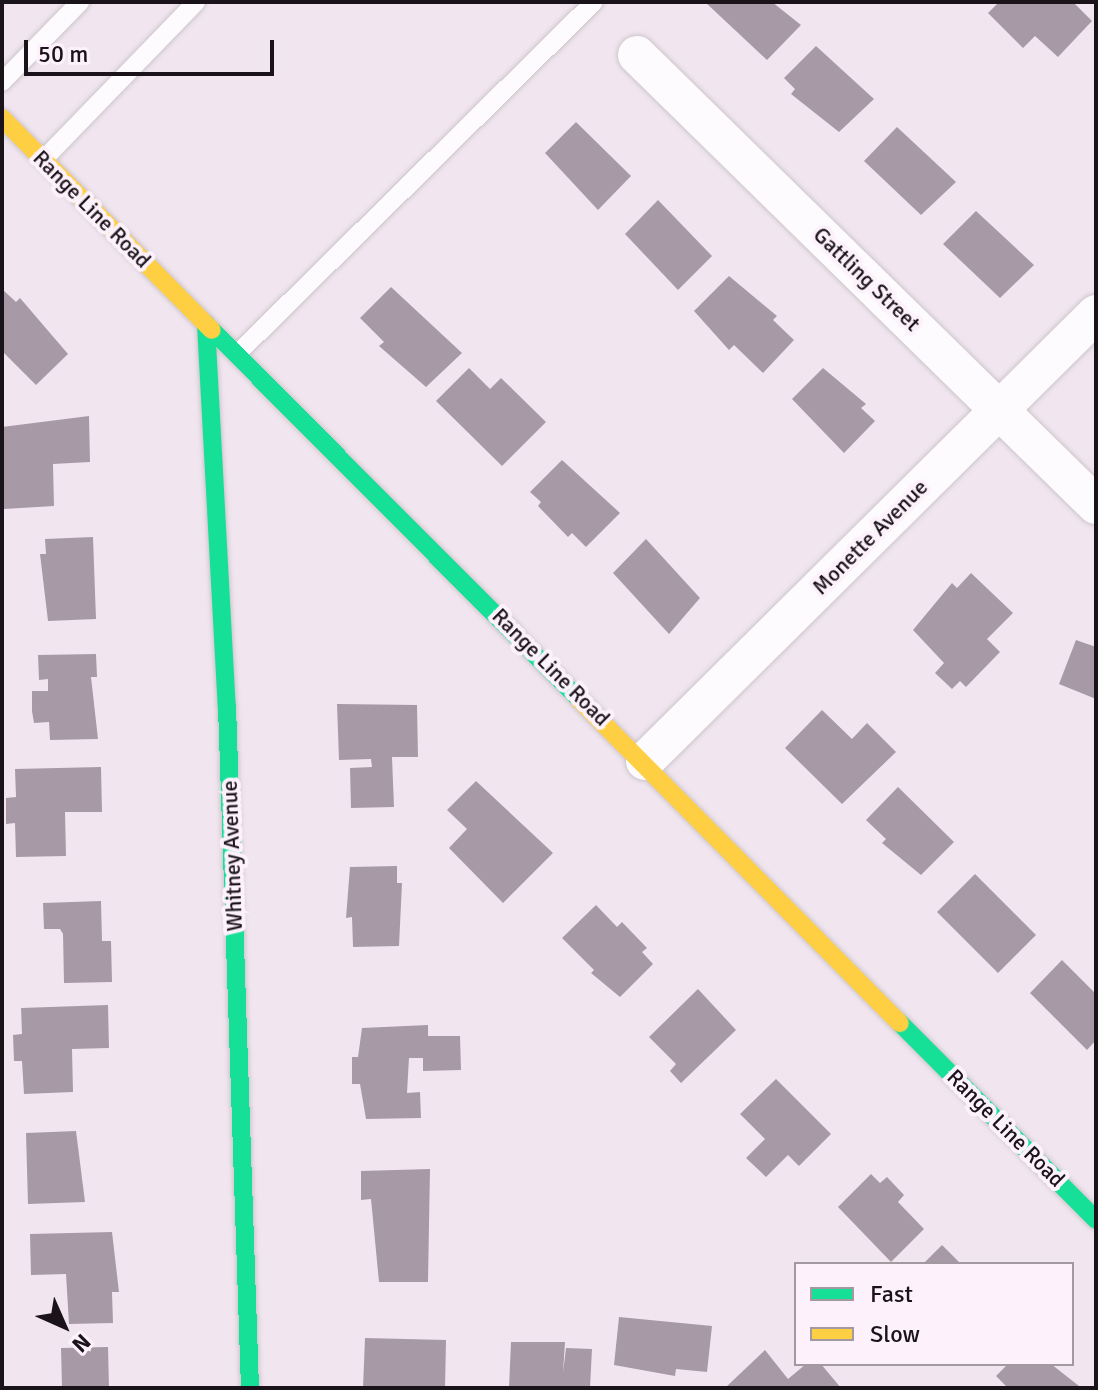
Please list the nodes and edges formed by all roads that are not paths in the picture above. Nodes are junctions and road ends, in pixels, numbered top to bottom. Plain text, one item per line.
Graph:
1 (80, 2) edge
2 (196, 2) edge
3 (594, 2) edge
4 (637, 55) dead end
5 (2, 82) edge
6 (2, 118) edge
7 (43, 160) junction
8 (1096, 314) edge
9 (206, 324) junction
10 (237, 354) junction
11 (1000, 409) junction
12 (1096, 505) edge
13 (645, 761) junction
14 (1096, 1220) edge
15 (250, 1388) edge

1 - 5 lane
2 - 7 lane
3 - 10 lane
4 - 11 street, Gattling Street
6 - 7 main road, Range Line Road
7 - 9 main road, Range Line Road
8 - 11 street, Monette Avenue
9 - 10 main road, Range Line Road
9 - 15 main road, Whitney Avenue
10 - 13 main road, Range Line Road
11 - 12 street, Gattling Street
11 - 13 street, Monette Avenue
13 - 14 main road, Range Line Road

